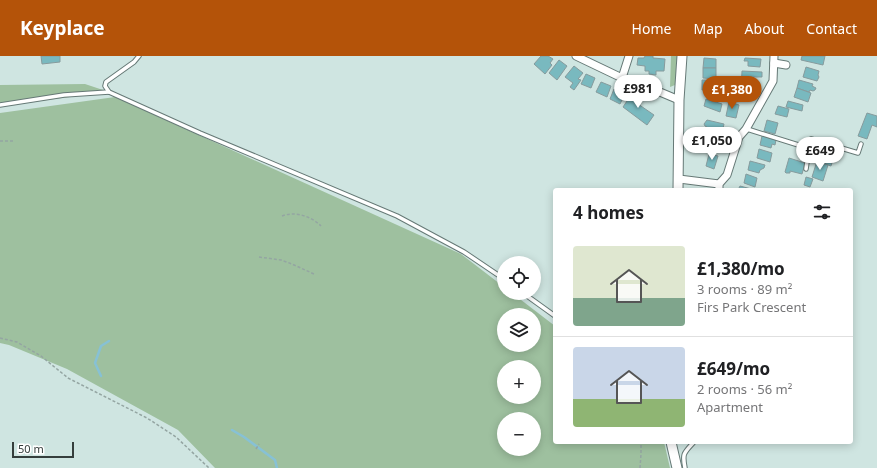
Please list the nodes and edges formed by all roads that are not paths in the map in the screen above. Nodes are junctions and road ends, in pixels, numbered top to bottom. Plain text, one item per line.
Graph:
1 (139, 56) edge
2 (576, 56) edge
3 (629, 56) edge
4 (682, 56) edge
5 (774, 60) edge
6 (786, 65) dead end
7 (622, 78) junction
8 (109, 92) junction
9 (679, 100) junction
10 (0, 105) edge
11 (746, 129) junction
12 (861, 144) dead end
13 (808, 148) junction
14 (806, 169) dead end
15 (679, 179) junction
16 (719, 187) edge
17 (678, 188) edge
18 (497, 274) edge
19 (533, 300) edge
20 (553, 315) edge
21 (671, 444) edge
22 (692, 444) edge
23 (677, 468) edge
24 (686, 468) edge

1 - 8 lane
2 - 7 street
3 - 7 street
4 - 9 street
5 - 6 street
5 - 11 street
7 - 9 street
8 - 10 lane
8 - 18 lane
9 - 15 street
11 - 13 lane
11 - 16 street
12 - 13 lane
13 - 14 lane
15 - 16 street
15 - 17 street
19 - 20 lane
21 - 23 street
22 - 24 lane

